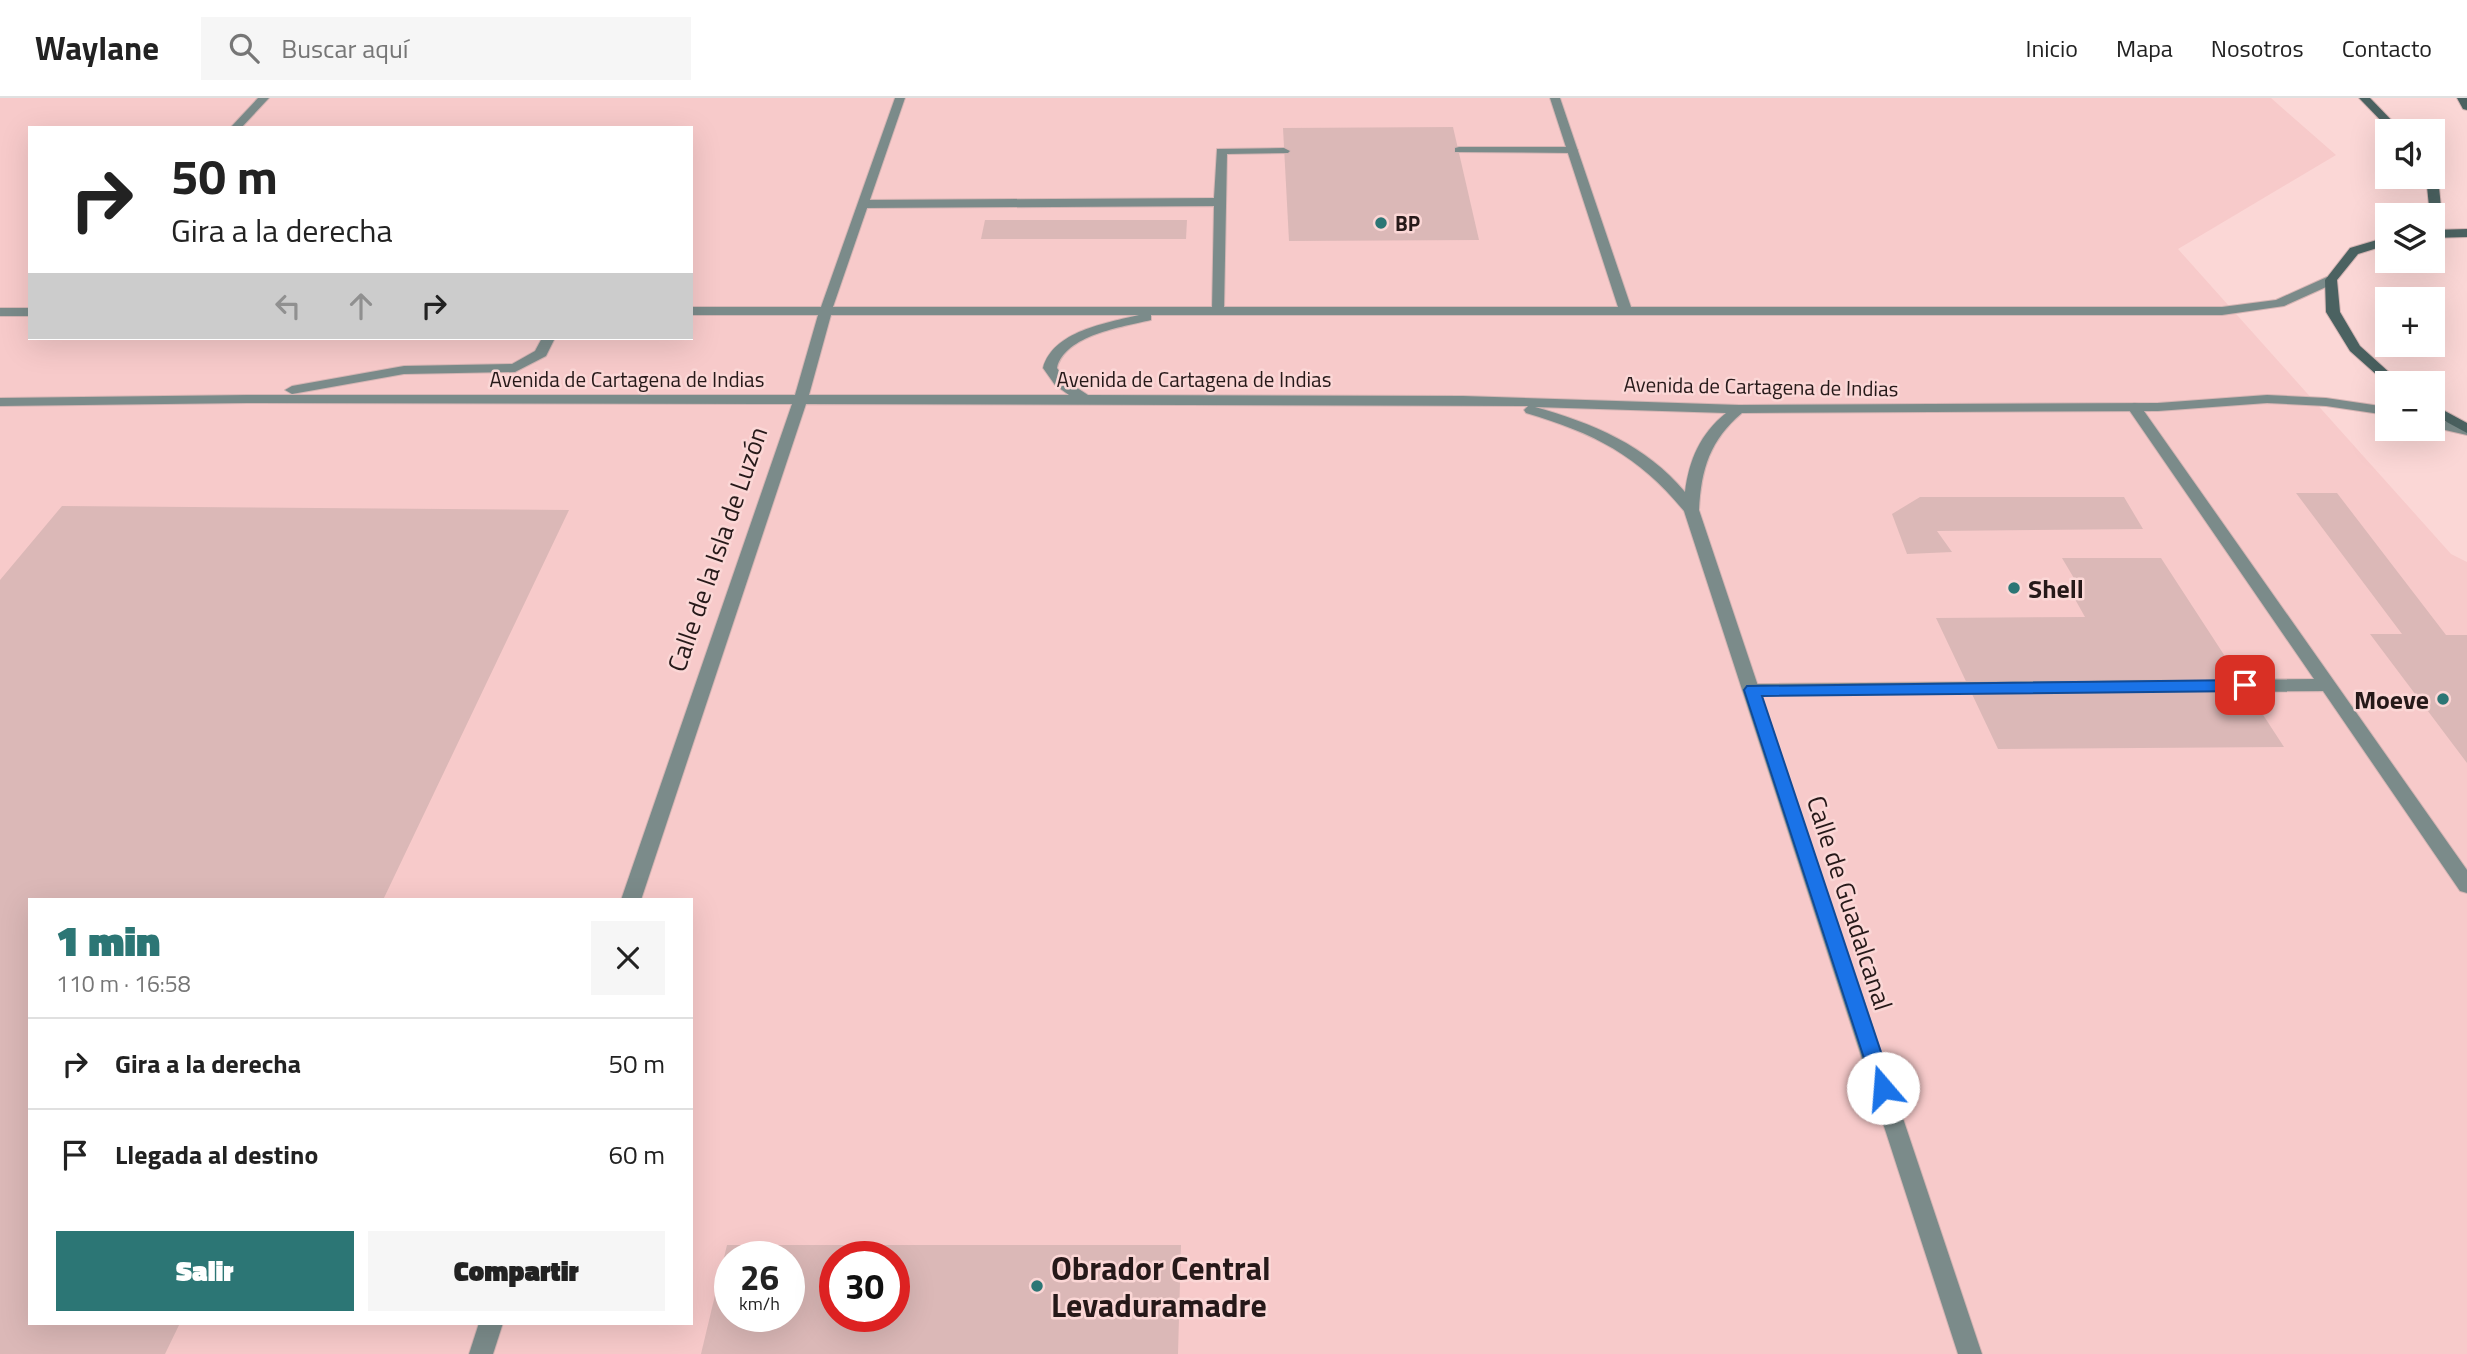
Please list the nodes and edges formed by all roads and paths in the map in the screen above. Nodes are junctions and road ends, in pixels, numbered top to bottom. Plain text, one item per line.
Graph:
1 (264, 98) edge
2 (900, 98) edge
3 (1555, 98) edge
4 (2362, 98) edge
5 (2462, 98) edge
6 (2467, 107) edge
7 (2385, 119) edge
8 (237, 126) edge
9 (1459, 150) dead end
10 (1572, 150) junction
11 (1284, 151) dead end
12 (1219, 202) junction
13 (863, 204) junction
14 (2467, 233) edge
15 (2445, 234) edge
16 (2375, 245) edge
17 (2331, 280) junction
18 (825, 310) junction
19 (1173, 310) junction
20 (1218, 310) junction
21 (693, 311) edge
22 (1626, 311) junction
23 (0, 312) edge
24 (28, 312) edge
25 (547, 340) edge
26 (2381, 371) edge
27 (247, 398) junction
28 (1085, 400) junction
29 (799, 401) junction
30 (0, 402) edge
31 (1504, 402) junction
32 (2134, 407) junction
33 (1740, 409) junction
34 (2375, 409) edge
35 (2445, 416) edge
36 (2445, 425) edge
37 (2467, 430) edge
38 (1691, 510) junction
39 (2327, 685) junction
40 (1752, 690) junction
41 (2467, 885) edge
42 (632, 898) edge
43 (490, 1325) edge
44 (481, 1354) edge
45 (1970, 1354) edge

1 - 8 street
2 - 13 street, Calle de la Isla de Luzón
3 - 10 street
4 - 7 main road
5 - 6 main road
9 - 10 street
10 - 22 street
11 - 12 street
12 - 13 street
12 - 20 street
13 - 18 street, Calle de la Isla de Luzón
14 - 15 main road
16 - 17 main road
17 - 22 street
17 - 26 main road
18 - 19 street
18 - 21 street
18 - 29 street, Calle de la Isla de Luzón
19 - 20 street
19 - 28 street
20 - 22 street
23 - 24 street
25 - 27 street
27 - 29 street, Avenida de Cartagena de Indias
27 - 30 street, Avenida de Cartagena de Indias
28 - 29 street, Avenida de Cartagena de Indias
28 - 31 street, Avenida de Cartagena de Indias
29 - 42 street, Calle de la Isla de Luzón
31 - 33 street, Avenida de Cartagena de Indias
31 - 38 street, Calle de Guadalcanal
32 - 33 street, Avenida de Cartagena de Indias
32 - 34 street, Avenida de Cartagena de Indias
32 - 39 street
33 - 38 street, Calle de Guadalcanal
35 - 37 main road
36 - 37 street
38 - 40 street, Calle de Guadalcanal
39 - 40 street
39 - 41 street
40 - 45 street, Calle de Guadalcanal
43 - 44 street

